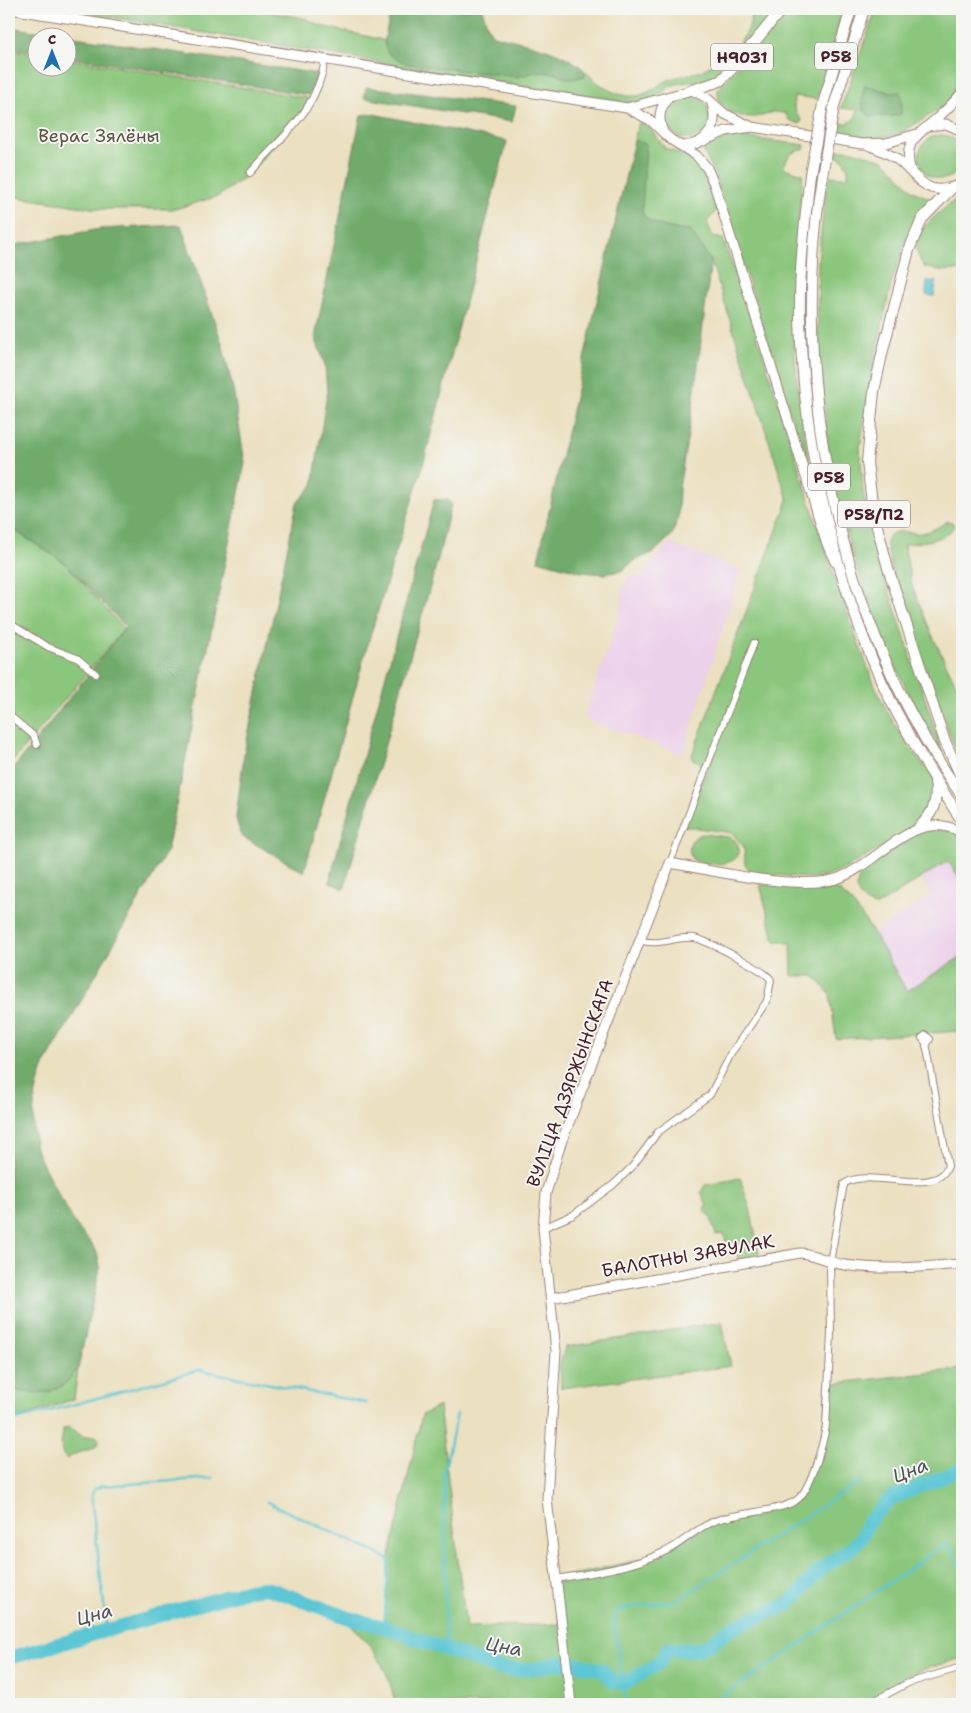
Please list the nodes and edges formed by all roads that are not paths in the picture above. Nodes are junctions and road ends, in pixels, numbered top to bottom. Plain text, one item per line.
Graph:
1 (10, 9) edge
2 (782, 9) edge
3 (851, 9) edge
4 (864, 9) edge
5 (325, 59) junction
6 (692, 90) junction
7 (962, 93) edge
8 (667, 98) junction
9 (712, 103) junction
10 (627, 108) junction
11 (752, 127) junction
12 (925, 127) junction
13 (664, 132) junction
14 (962, 132) edge
15 (917, 134) junction
16 (703, 141) junction
17 (865, 144) junction
18 (683, 146) junction
19 (250, 173) dead end
20 (911, 174) junction
21 (959, 185) edge
22 (845, 585) junction
23 (9, 623) edge
24 (754, 643) dead end
25 (96, 674) dead end
26 (9, 715) edge
27 (37, 745) dead end
28 (935, 779) junction
29 (962, 779) edge
30 (962, 796) edge
31 (962, 821) edge
32 (919, 827) junction
33 (962, 833) edge
34 (670, 863) junction
35 (640, 940) junction
36 (926, 1046) dead end
37 (543, 1228) junction
38 (830, 1262) junction
39 (962, 1264) edge
40 (551, 1298) junction
41 (556, 1579) junction
42 (962, 1667) edge
43 (571, 1704) edge
44 (868, 1704) edge

1 - 5 main road, Н9031
2 - 6 highway, Н9031
3 - 22 highway, Р58, bridge
4 - 30 highway, Р58, bridge
5 - 10 main road, Н9031
5 - 19 street
6 - 8 main road, Н9031
6 - 9 main road, Н9031
7 - 12 main road
8 - 10 main road, Н9031
8 - 13 main road
9 - 11 main road, Н9031
9 - 16 main road
10 - 13 main road, Н9031
11 - 16 main road, Н9031
11 - 17 main road, Н9031
12 - 14 main road
12 - 15 main road
13 - 18 main road, Н9031
15 - 17 main road, Н9031
15 - 20 main road
16 - 18 main road, Н9031
17 - 20 main road, Н9031
18 - 22 main road, Н9031
20 - 21 main road, Р58/П2
21 - 29 highway, Р58/П2
22 - 28 highway, Р58
23 - 25 street
24 - 34 street, ВУЛІЦА ДЗЯРЖЫНСКАГА
26 - 27 street
28 - 31 highway, Р58
28 - 32 highway
32 - 33 main road
32 - 34 main road
34 - 35 main road, ВУЛІЦА ДЗЯРЖЫНСКАГА
35 - 37 main road, ВУЛІЦА ДЗЯРЖЫНСКАГА
35 - 37 street
36 - 38 street
37 - 40 main road, ВУЛІЦА ДЗЯРЖЫНСКАГА
38 - 39 main road, БАЛОТНЫ ЗАВУЛАК
38 - 40 main road, БАЛОТНЫ ЗАВУЛАК
38 - 41 street
40 - 41 main road, ВУЛІЦА ДЗЯРЖЫНСКАГА
41 - 43 main road, ВУЛІЦА ДЗЯРЖЫНСКАГА
42 - 44 street

